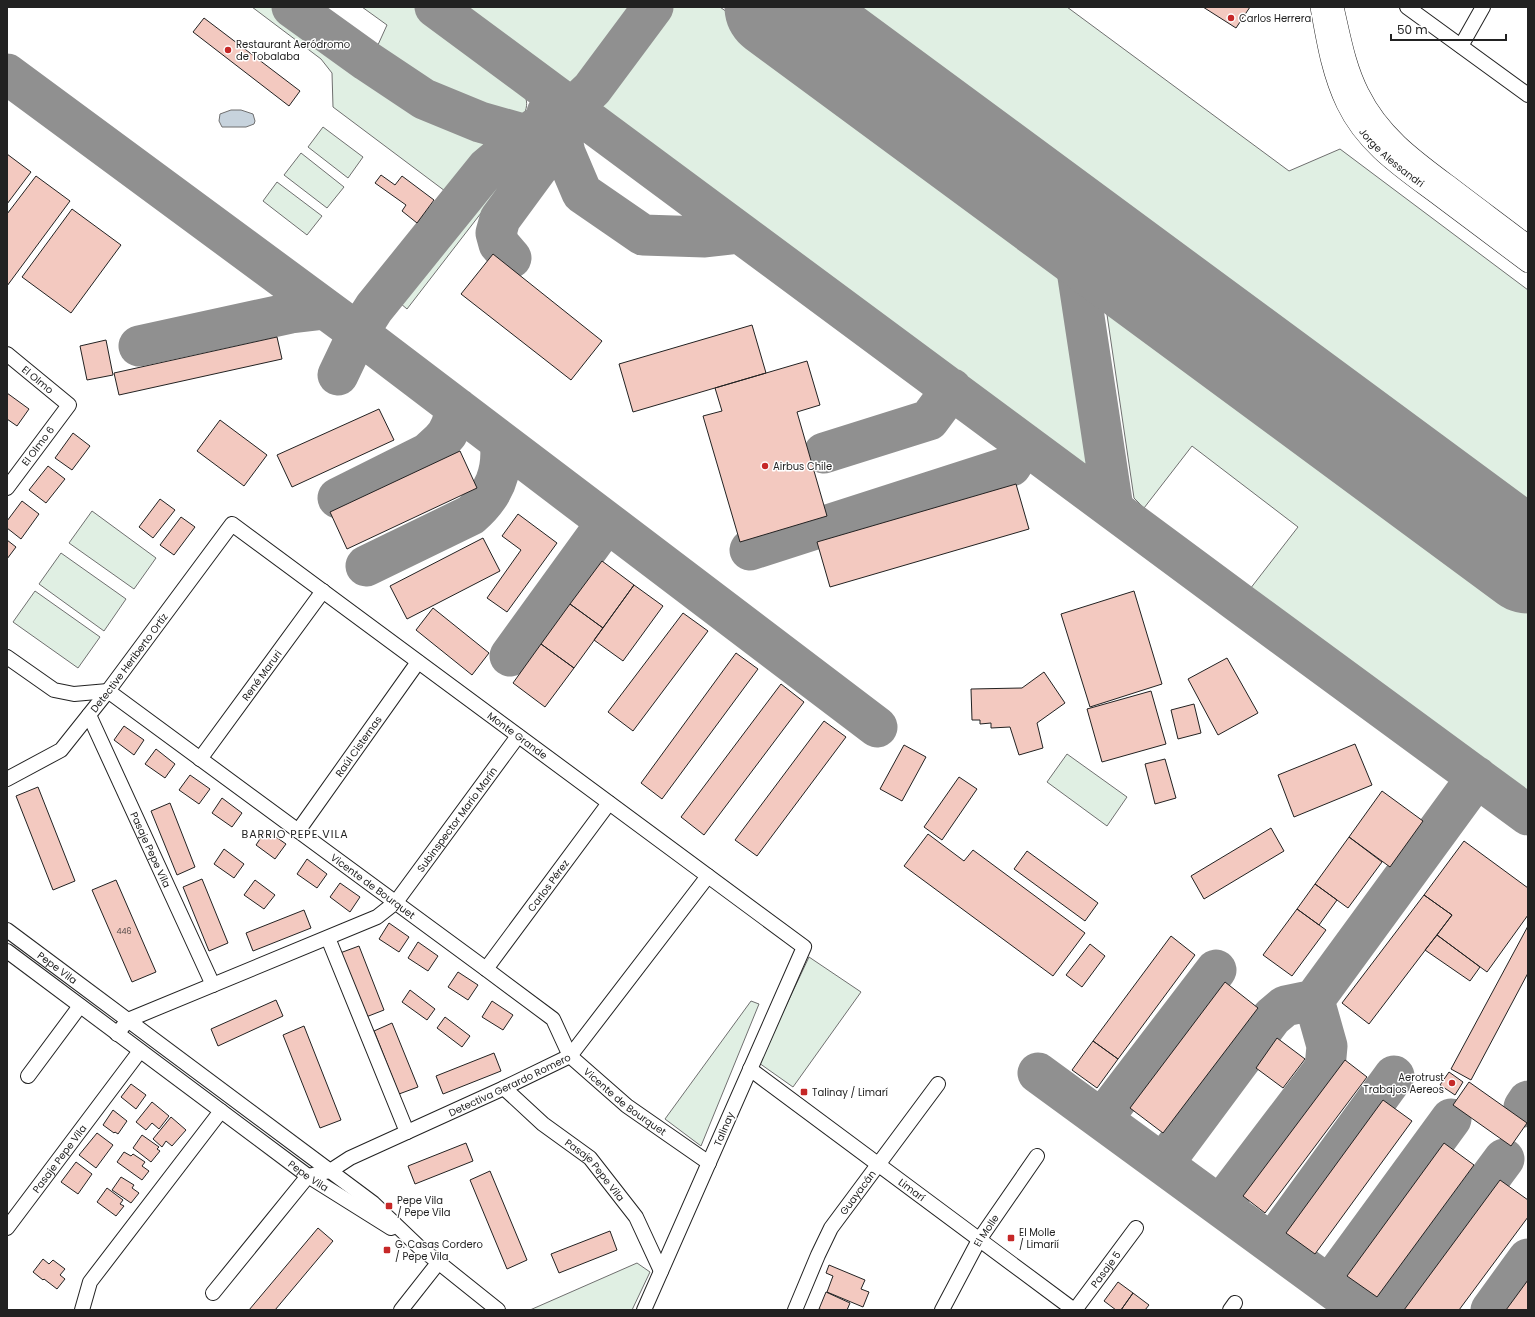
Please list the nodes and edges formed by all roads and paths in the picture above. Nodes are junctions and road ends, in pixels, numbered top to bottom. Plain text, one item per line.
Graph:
1 (1320, 7) edge
2 (1334, 7) edge
3 (1407, 7) edge
4 (1483, 7) edge
5 (1461, 46) junction
6 (1528, 95) edge
7 (1528, 245) edge
8 (1528, 263) edge
9 (7, 354) edge
10 (69, 405) joint
11 (7, 488) edge
12 (232, 524) joint
13 (323, 591) junction
14 (7, 657) edge
15 (418, 662) junction
16 (108, 691) junction
17 (89, 715) junction
18 (518, 736) junction
19 (200, 759) junction
20 (7, 779) edge
21 (609, 803) junction
22 (298, 831) junction
23 (708, 876) junction
24 (396, 902) junction
25 (7, 930) edge
26 (328, 938) junction
27 (804, 947) joint
28 (7, 951) edge
29 (486, 969) junction
30 (213, 985) junction
31 (80, 1006) junction
32 (128, 1020) junction
33 (117, 1034) junction
34 (140, 1051) junction
35 (570, 1056) junction
36 (750, 1069) junction
37 (28, 1076) dead end
38 (938, 1084) dead end
39 (215, 1085) junction
40 (504, 1088) junction
41 (204, 1098) junction
42 (221, 1111) junction
43 (407, 1132) junction
44 (1037, 1156) dead end
45 (709, 1163) junction
46 (878, 1164) junction
47 (330, 1171) junction
48 (308, 1176) junction
49 (7, 1228) edge
50 (1136, 1228) dead end
51 (979, 1240) junction
52 (418, 1246) junction
53 (438, 1263) junction
54 (661, 1271) junction
55 (213, 1293) dead end
56 (82, 1310) edge
57 (401, 1310) edge
58 (498, 1310) edge
59 (644, 1310) edge
60 (795, 1310) edge
61 (942, 1310) edge
62 (1075, 1310) edge

1 - 8 main road, Jorge Alessandri
2 - 7 main road, Jorge Alessandri
3 - 5 street
4 - 5 street
5 - 6 street
9 - 10 street, El Olmo
10 - 11 street, El Olmo 6
12 - 13 street, Monte Grande
12 - 16 street, Detective Heriberto Ortíz
13 - 15 street, Monte Grande
13 - 19 street, René Maruri
14 - 16 street
15 - 18 street, Monte Grande
15 - 22 street, Raúl Cisternas
16 - 17 street, Detective Heriberto Ortíz
16 - 19 street, Vicente de Bourquet
17 - 20 street, Detective Heriberto Ortíz
17 - 30 street, Pasaje Pepe Vila
18 - 21 street, Monte Grande
18 - 24 street, Subinspector Mario Marín
19 - 22 street, Vicente de Bourquet
21 - 23 street, Monte Grande
21 - 29 street, Carlos Pérez
22 - 24 street, Vicente de Bourquet
23 - 27 street, Monte Grande
23 - 35 street, Detectiva Gerardo Romero
24 - 26 street
24 - 29 street, Vicente de Bourquet
25 - 32 street, Pepe Vila
26 - 30 street
26 - 43 street
27 - 36 street, Talinay
28 - 31 street, Pepe Vila
29 - 35 street, Vicente de Bourquet
30 - 32 street
31 - 33 street, Pepe Vila
31 - 37 street
32 - 33 street
32 - 39 street, Pepe Vila
33 - 34 street, Pepe Vila
34 - 41 street, Pepe Vila
34 - 49 street, Pasaje Pepe Vila
35 - 40 street, Detectiva Gerardo Romero
35 - 45 street, Vicente de Bourquet
36 - 45 street, Talinay
36 - 46 street, Limarí
38 - 46 street, Guayacán
39 - 41 street
39 - 47 street, Pepe Vila
40 - 43 street, Detectiva Gerardo Romero
40 - 54 street, Pasaje Pepe Vila
41 - 42 street, Pepe Vila
42 - 48 street, Pepe Vila
42 - 56 street
43 - 47 street, Detectiva Gerardo Romero
44 - 51 street, El Molle
45 - 54 street, Talinay
46 - 51 street, Limarí
46 - 60 street, Guayacán
47 - 48 street, Detectiva Gerardo Romero
47 - 52 street, Pepe Vila
48 - 52 street, Pepe Vila
48 - 55 street
50 - 62 street, Pasaje 5
51 - 61 street, El Molle
51 - 62 street, Limarí
52 - 53 street, Pepe Vila
53 - 57 street
53 - 58 street, Pepe Vila
54 - 59 street, Talinay

